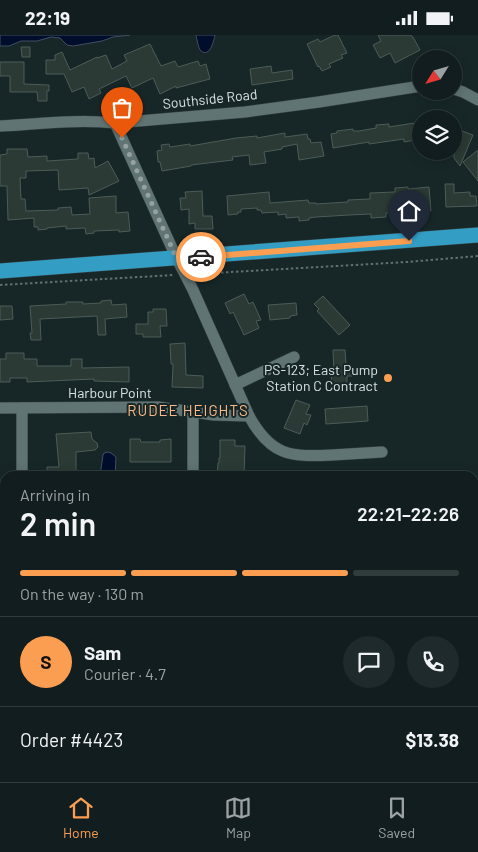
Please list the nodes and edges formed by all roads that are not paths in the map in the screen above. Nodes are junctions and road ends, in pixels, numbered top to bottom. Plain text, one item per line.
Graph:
1 (412, 87) edge
2 (462, 92) edge
3 (478, 101) edge
4 (115, 123) junction
5 (0, 126) edge
6 (478, 235) edge
7 (177, 259) junction
8 (0, 271) edge
9 (294, 357) dead end
10 (235, 385) junction
11 (0, 408) edge
12 (22, 408) junction
13 (193, 412) junction
14 (249, 415) junction
15 (382, 452) dead end
16 (22, 471) edge
17 (193, 471) edge

1 - 4 street, Southside Road
2 - 3 street
4 - 5 street, Southside Road
4 - 7 street
6 - 7 highway
7 - 8 highway
7 - 10 street
9 - 10 street
10 - 14 street
11 - 12 street, Harbour Point
12 - 13 street, Harbour Point
12 - 16 street
13 - 14 street, Harbour Point
13 - 17 street
14 - 15 street

